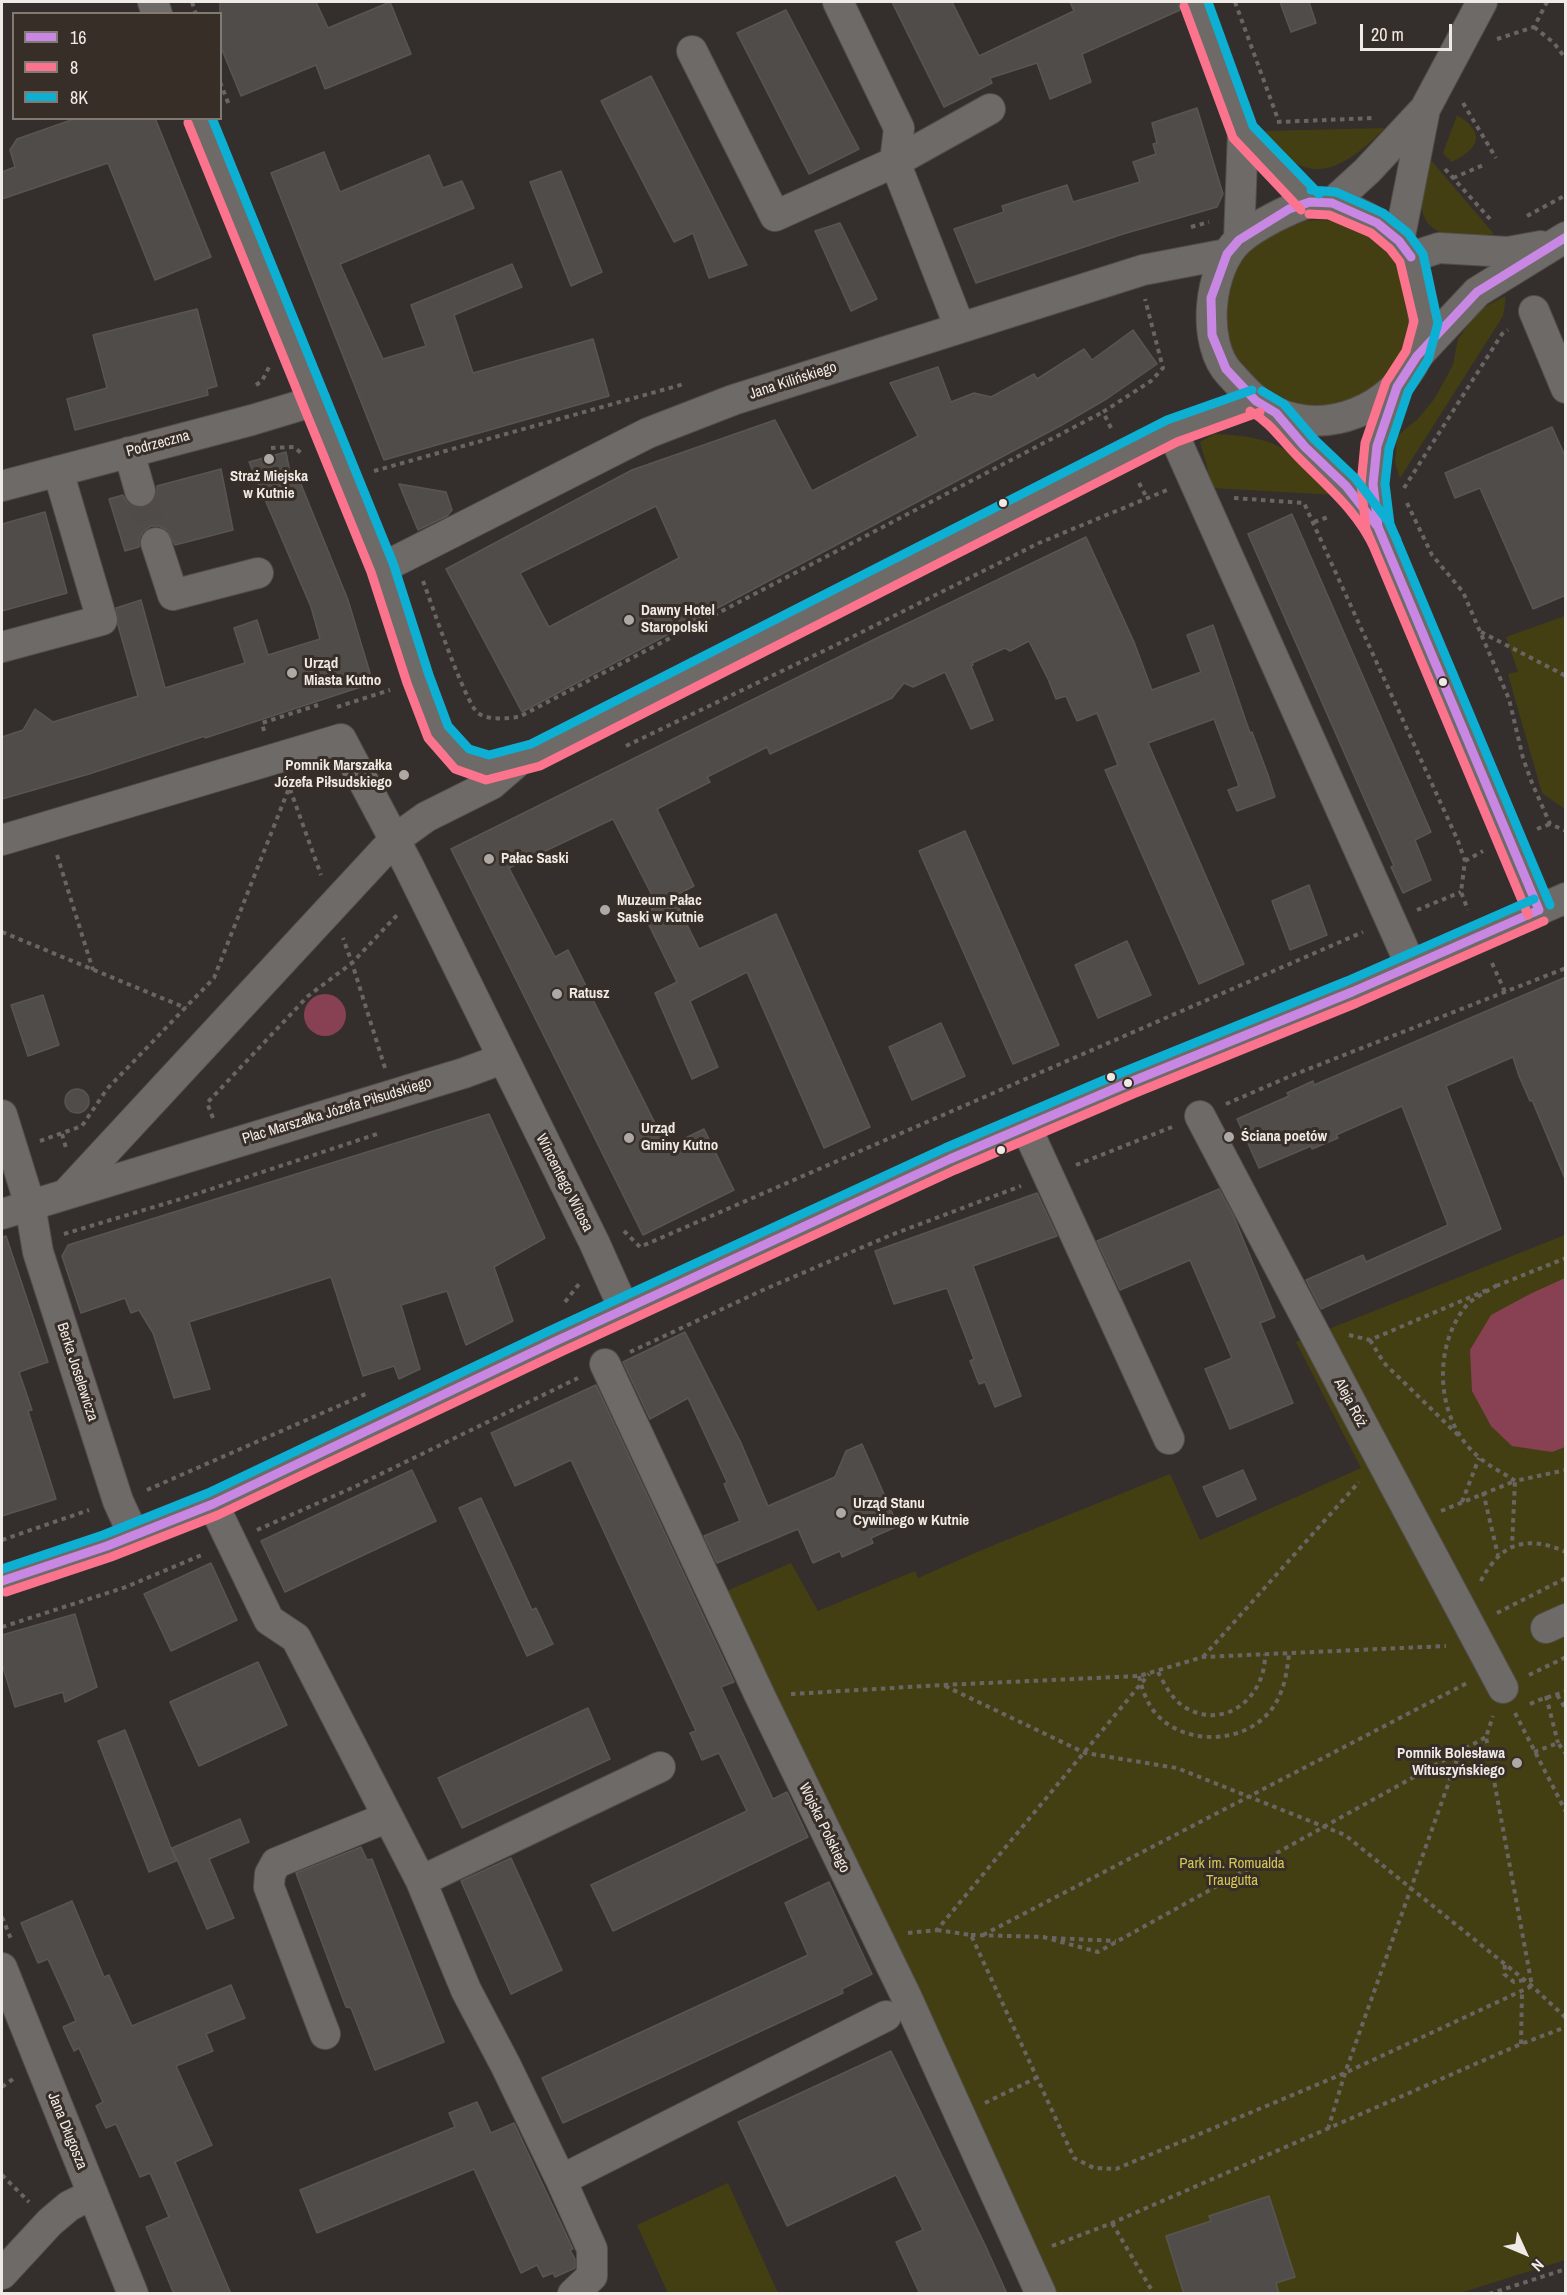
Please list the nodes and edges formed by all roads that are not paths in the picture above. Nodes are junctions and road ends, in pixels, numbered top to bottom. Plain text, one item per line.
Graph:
1 (838, 2) edge
2 (1195, 2) edge
3 (1482, 2) edge
4 (692, 51) dead end
5 (990, 109) dead end
6 (1425, 109) junction
7 (201, 120) edge
8 (1243, 132) junction
9 (895, 162) junction
10 (1321, 202) junction
11 (1559, 240) edge
12 (1233, 247) junction
13 (1405, 249) junction
14 (1534, 311) road end
15 (960, 328) junction
16 (1417, 356) junction
17 (1397, 387) junction
18 (1566, 388) edge
19 (315, 401) junction
20 (1266, 407) junction
21 (1173, 431) junction
22 (129, 452) junction
23 (58, 471) junction
24 (2, 486) edge
25 (140, 491) tunnel mouth
26 (1378, 527) junction
27 (156, 543) tunnel mouth
28 (382, 568) junction
29 (258, 573) dead end
30 (2, 647) edge
31 (520, 760) junction
32 (2, 840) edge
33 (394, 840) junction
34 (1566, 898) edge
35 (1539, 910) junction
36 (1411, 966) junction
37 (502, 1059) junction
38 (2, 1115) edge
39 (1200, 1116) dead end
40 (1026, 1127) junction
41 (66, 1194) junction
42 (30, 1206) junction
43 (2, 1214) edge
44 (624, 1309) junction
45 (605, 1364) dead end
46 (1169, 1439) dead end
47 (213, 1504) junction
48 (134, 1536) junction
49 (2, 1581) edge
50 (1481, 1647) road end
51 (660, 1767) dead end
52 (388, 1817) junction
53 (421, 1881) junction
54 (2, 1968) edge
55 (886, 2016) dead end
56 (326, 2034) dead end
57 (561, 2180) junction
58 (93, 2194) junction
59 (2, 2274) edge
60 (133, 2294) edge
61 (573, 2294) edge
62 (1041, 2294) edge

1 - 9 street
2 - 8 street
3 - 6 street
4 - 9 street
5 - 9 street
6 - 10 street
6 - 13 street
7 - 19 street
8 - 10 street
8 - 12 street
9 - 15 street
10 - 12 street
10 - 13 street
11 - 13 street
11 - 16 street
12 - 15 street, Jana Kilińskiego
12 - 20 street
13 - 16 street
14 - 18 street
15 - 28 street, Jana Kilińskiego
16 - 17 street
17 - 20 street
17 - 26 street
19 - 22 street, Podrzeczna
19 - 28 street
20 - 21 street
20 - 26 street
21 - 31 street
21 - 36 street
22 - 23 street, Podrzeczna
22 - 25 street
23 - 24 street, Podrzeczna
23 - 30 street
26 - 35 street
27 - 29 street
28 - 31 street
31 - 33 street
32 - 33 street
33 - 37 street
33 - 41 street
34 - 35 street
35 - 36 street
36 - 40 street
37 - 41 street, Plac Marszałka Józefa Piłsudskiego
37 - 44 street, Wincentego Witosa
38 - 42 street
39 - 50 street, Aleja Róż
40 - 44 street
40 - 46 street
41 - 42 street, Plac Marszałka Józefa Piłsudskiego
42 - 43 street, Plac Marszałka Józefa Piłsudskiego
42 - 48 street, Berka Joselewicza
44 - 47 street
45 - 62 street, Wojska Polskiego
47 - 48 street
47 - 52 street
48 - 49 street
51 - 53 street
52 - 53 street
52 - 56 street
53 - 57 street
54 - 58 street, Jana Długosza
55 - 57 street
57 - 61 street
58 - 59 street
58 - 60 street, Jana Długosza

